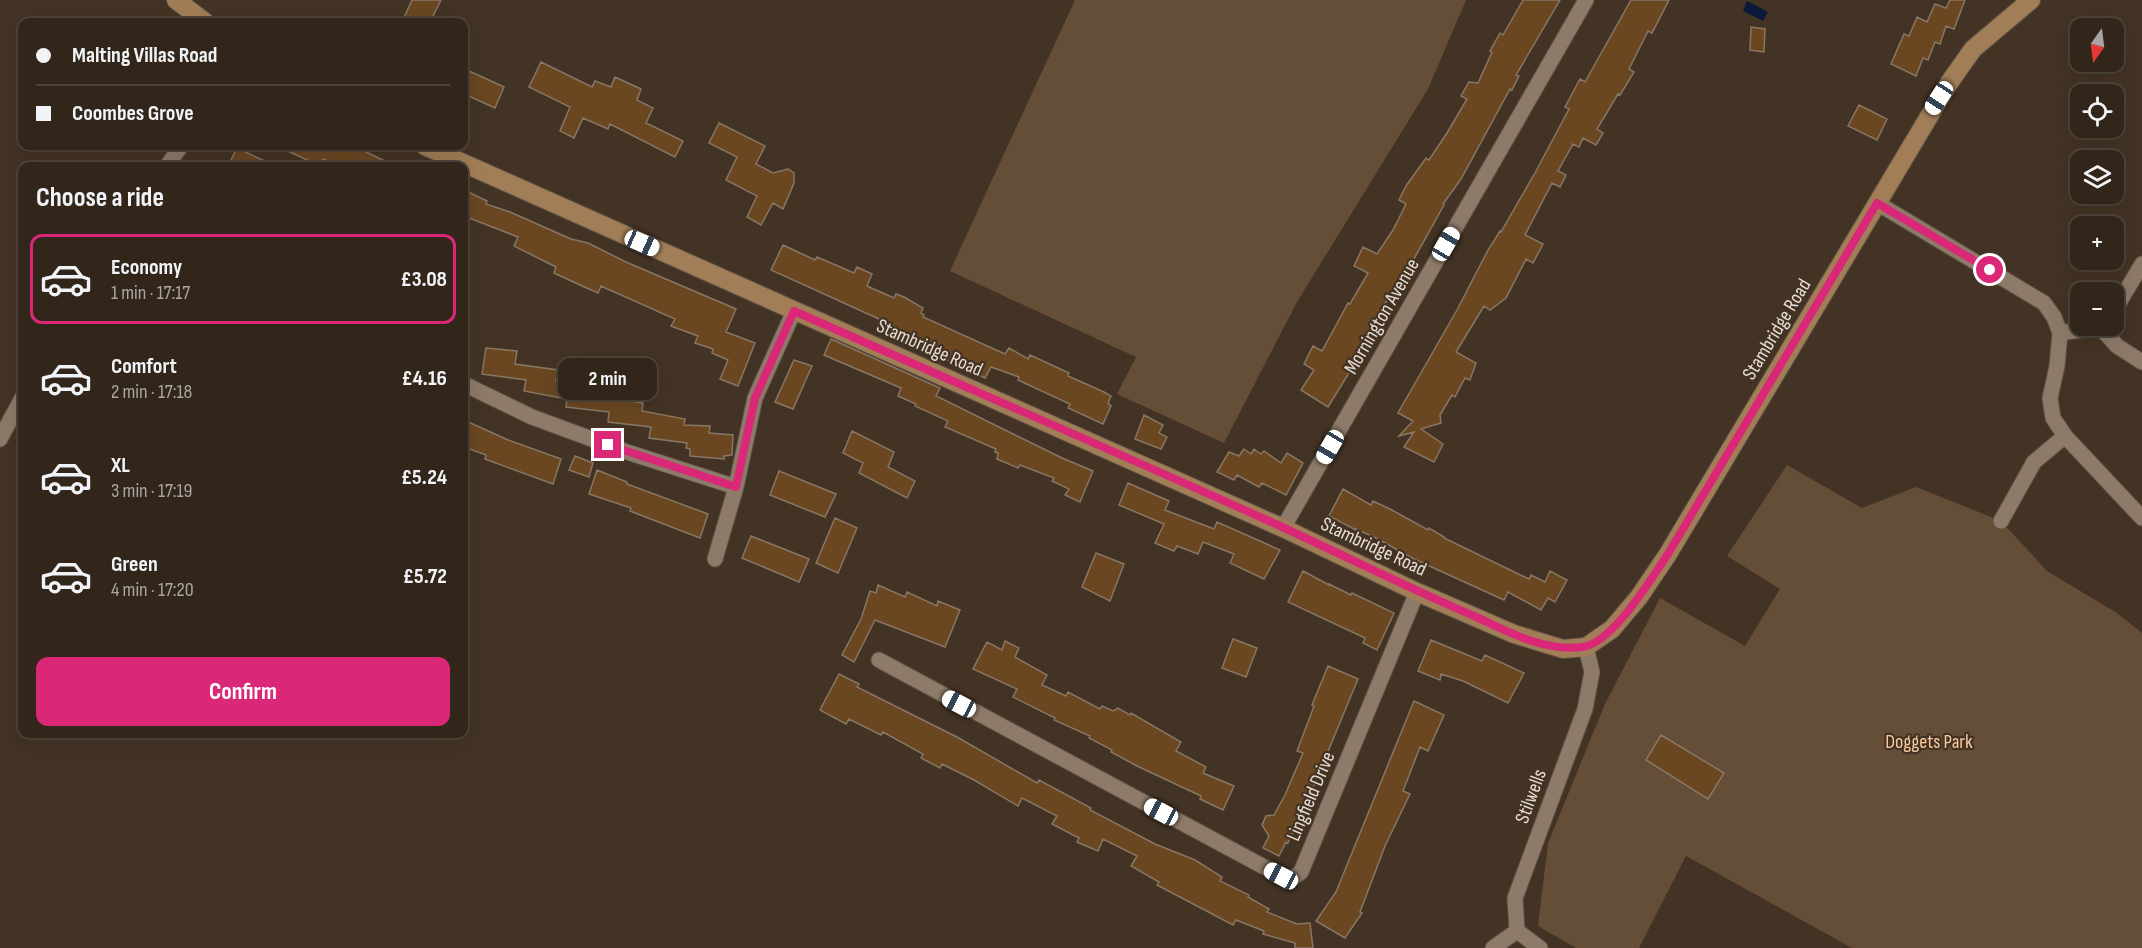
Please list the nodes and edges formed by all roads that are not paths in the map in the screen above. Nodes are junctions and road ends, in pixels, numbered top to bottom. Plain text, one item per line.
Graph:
1 (176, 0) edge
2 (1586, 0) edge
3 (2031, 0) edge
4 (200, 18) edge
5 (434, 150) edge
6 (461, 162) edge
7 (468, 165) edge
8 (1877, 203) junction
9 (2142, 264) edge
10 (2124, 294) edge
11 (794, 311) junction
12 (2070, 331) edge
13 (2060, 333) junction
14 (2109, 336) edge
15 (2142, 362) edge
16 (468, 386) edge
17 (18, 405) edge
18 (2065, 436) junction
19 (0, 439) edge
20 (736, 487) junction
21 (2142, 518) edge
22 (2001, 521) dead end
23 (1283, 528) junction
24 (715, 559) dead end
25 (1418, 592) junction
26 (1586, 647) junction
27 (879, 660) dead end
28 (1517, 931) junction
29 (1493, 948) edge
30 (1540, 948) edge

1 - 4 street
2 - 23 street, Mornington Avenue
3 - 8 street, Stambridge Road
5 - 6 street, Stambridge Road
7 - 11 street, Stambridge Road
8 - 13 street
8 - 26 street, Stambridge Road
9 - 10 street
11 - 20 street
11 - 23 street, Stambridge Road
12 - 13 street
13 - 18 street
14 - 15 street
16 - 20 street
17 - 19 street
18 - 21 street
18 - 22 street
20 - 24 street
23 - 25 street, Stambridge Road
25 - 26 street, Stambridge Road
25 - 27 street, Lingfield Drive
26 - 28 street, Stilwells
28 - 29 street
28 - 30 street

